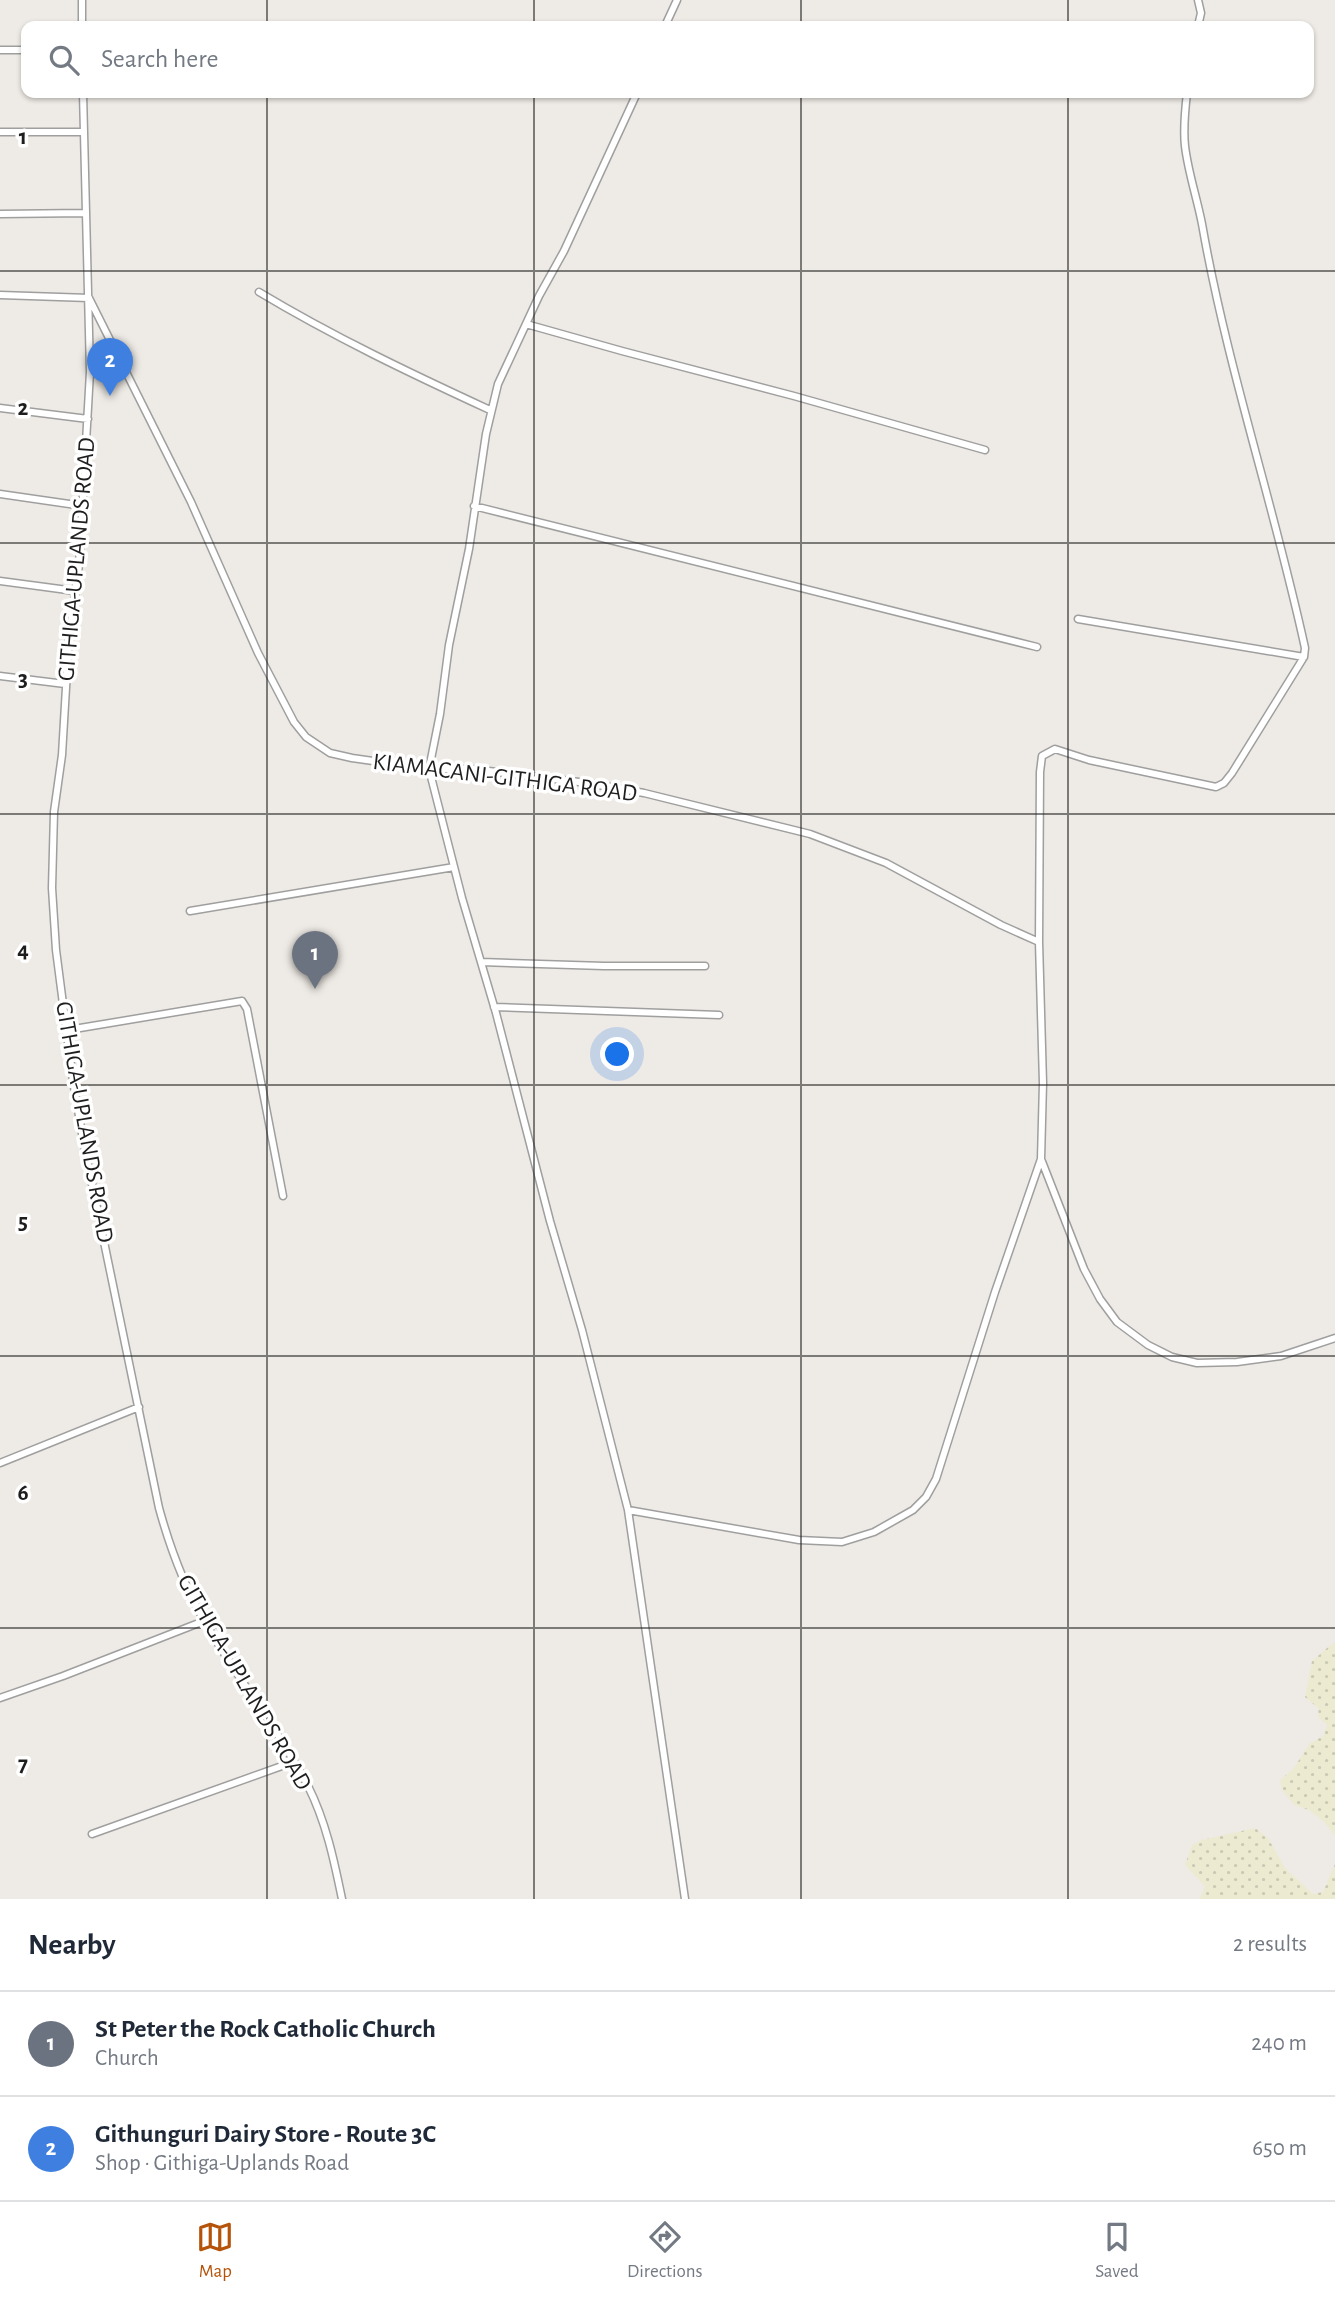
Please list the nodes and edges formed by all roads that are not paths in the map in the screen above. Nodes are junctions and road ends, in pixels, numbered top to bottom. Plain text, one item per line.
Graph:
1 (82, 0) edge
2 (677, 0) edge
3 (1198, 0) edge
4 (82, 21) edge
5 (667, 21) edge
6 (1199, 21) edge
7 (0, 50) edge
8 (21, 50) edge
9 (83, 98) edge
10 (634, 98) edge
11 (1187, 98) edge
12 (0, 132) edge
13 (83, 132) junction
14 (85, 213) junction
15 (0, 214) edge
16 (259, 292) dead end
17 (0, 295) edge
18 (89, 298) junction
19 (526, 324) junction
20 (0, 408) edge
21 (491, 410) junction
22 (88, 419) junction
23 (985, 450) dead end
24 (0, 494) edge
25 (83, 506) junction
26 (474, 506) junction
27 (0, 581) edge
28 (75, 591) junction
29 (1078, 619) dead end
30 (1037, 647) dead end
31 (1304, 657) junction
32 (0, 676) edge
33 (65, 684) junction
34 (429, 769) junction
35 (454, 867) junction
36 (190, 911) dead end
37 (1039, 942) junction
38 (481, 962) junction
39 (705, 966) dead end
40 (494, 1007) junction
41 (719, 1015) dead end
42 (68, 1030) junction
43 (1041, 1159) junction
44 (283, 1196) dead end
45 (1335, 1338) edge
46 (139, 1406) junction
47 (0, 1463) edge
48 (628, 1510) junction
49 (204, 1621) junction
50 (0, 1698) edge
51 (293, 1762) junction
52 (92, 1834) dead end
53 (342, 1899) edge
54 (684, 1899) edge

1 - 4 street
2 - 5 street
3 - 6 street
7 - 8 street
9 - 13 street, KIAMACANI-GITHIGA ROAD
10 - 19 street
11 - 31 street
12 - 13 street
13 - 14 street, KIAMACANI-GITHIGA ROAD
14 - 15 street
14 - 18 street, KIAMACANI-GITHIGA ROAD
16 - 21 street
17 - 18 street
18 - 22 street, GITHIGA-UPLANDS ROAD
18 - 34 street, KIAMACANI-GITHIGA ROAD
19 - 21 street
19 - 23 street
20 - 22 street
21 - 26 street
22 - 25 street, GITHIGA-UPLANDS ROAD
24 - 25 street
25 - 28 street, GITHIGA-UPLANDS ROAD
26 - 30 street
26 - 34 street
27 - 28 street
28 - 33 street, GITHIGA-UPLANDS ROAD
29 - 31 street
31 - 37 street
32 - 33 street
33 - 42 street, GITHIGA-UPLANDS ROAD
34 - 35 street
34 - 37 street, KIAMACANI-GITHIGA ROAD
35 - 36 street
35 - 38 street
37 - 43 street
38 - 39 street
38 - 40 street
40 - 41 street
40 - 48 street
42 - 44 street
42 - 46 street, GITHIGA-UPLANDS ROAD
43 - 45 street
43 - 48 street
46 - 47 street
46 - 49 street, GITHIGA-UPLANDS ROAD
48 - 54 street
49 - 50 street
49 - 51 street, GITHIGA-UPLANDS ROAD
51 - 52 street
51 - 53 street, GITHIGA-UPLANDS ROAD

